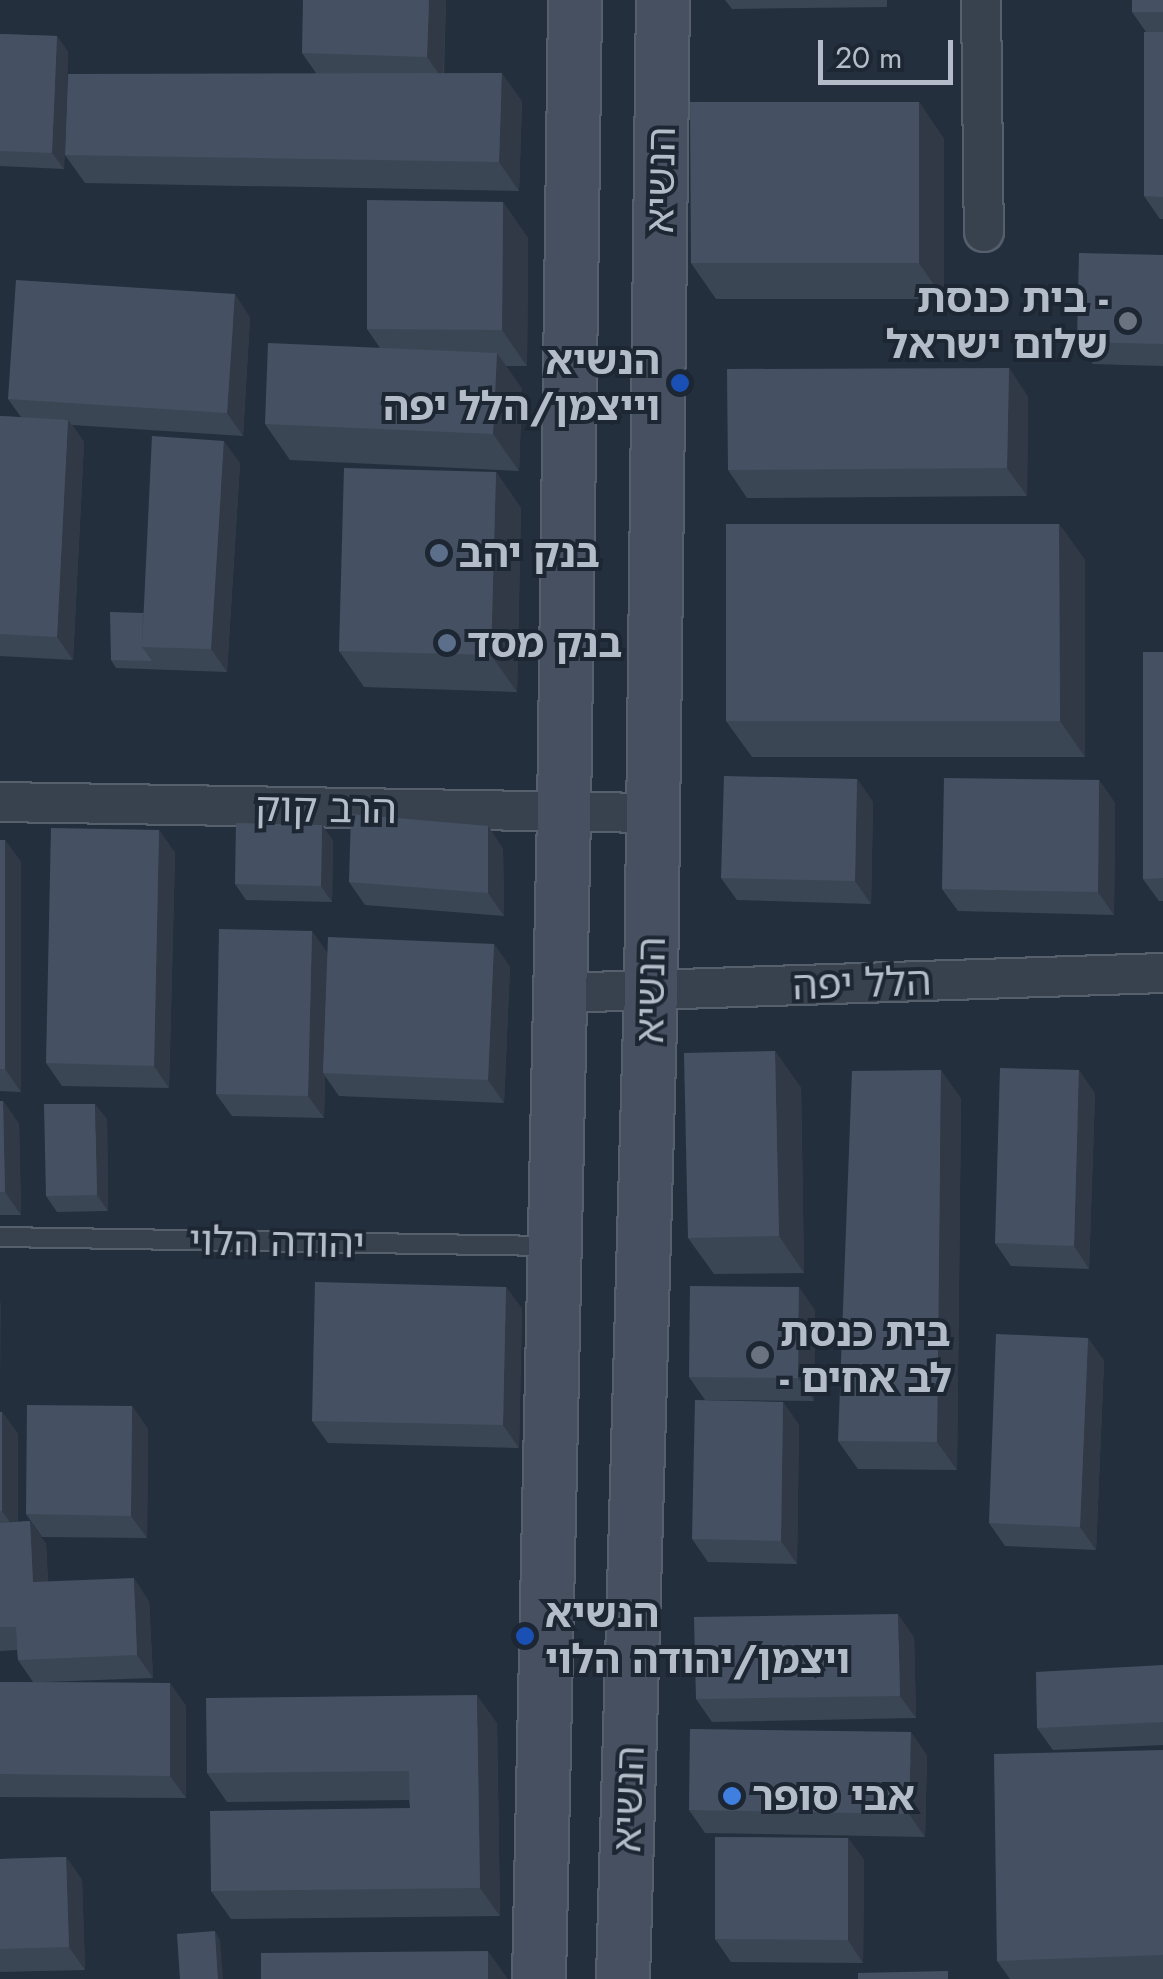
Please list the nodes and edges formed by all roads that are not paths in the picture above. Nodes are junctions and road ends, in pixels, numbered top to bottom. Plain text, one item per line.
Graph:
1 (575, 0) edge
2 (663, 0) edge
3 (981, 0) edge
4 (984, 232) dead end
5 (0, 802) edge
6 (564, 812) junction
7 (652, 813) junction
8 (1163, 973) edge
9 (651, 991) junction
10 (560, 994) junction
11 (0, 1237) edge
12 (555, 1246) junction
13 (540, 1979) edge
14 (623, 1979) edge

1 - 6 main road
2 - 7 main road, הנשיא
3 - 4 street
5 - 6 street, הרב קוק
6 - 7 street, הרב קוק
6 - 10 main road
7 - 9 main road, הנשיא
8 - 9 street, הלל יפה
9 - 10 street, הלל יפה
9 - 14 main road, הנשיא
10 - 12 main road
11 - 12 lane, יהודה הלוי
12 - 13 main road

